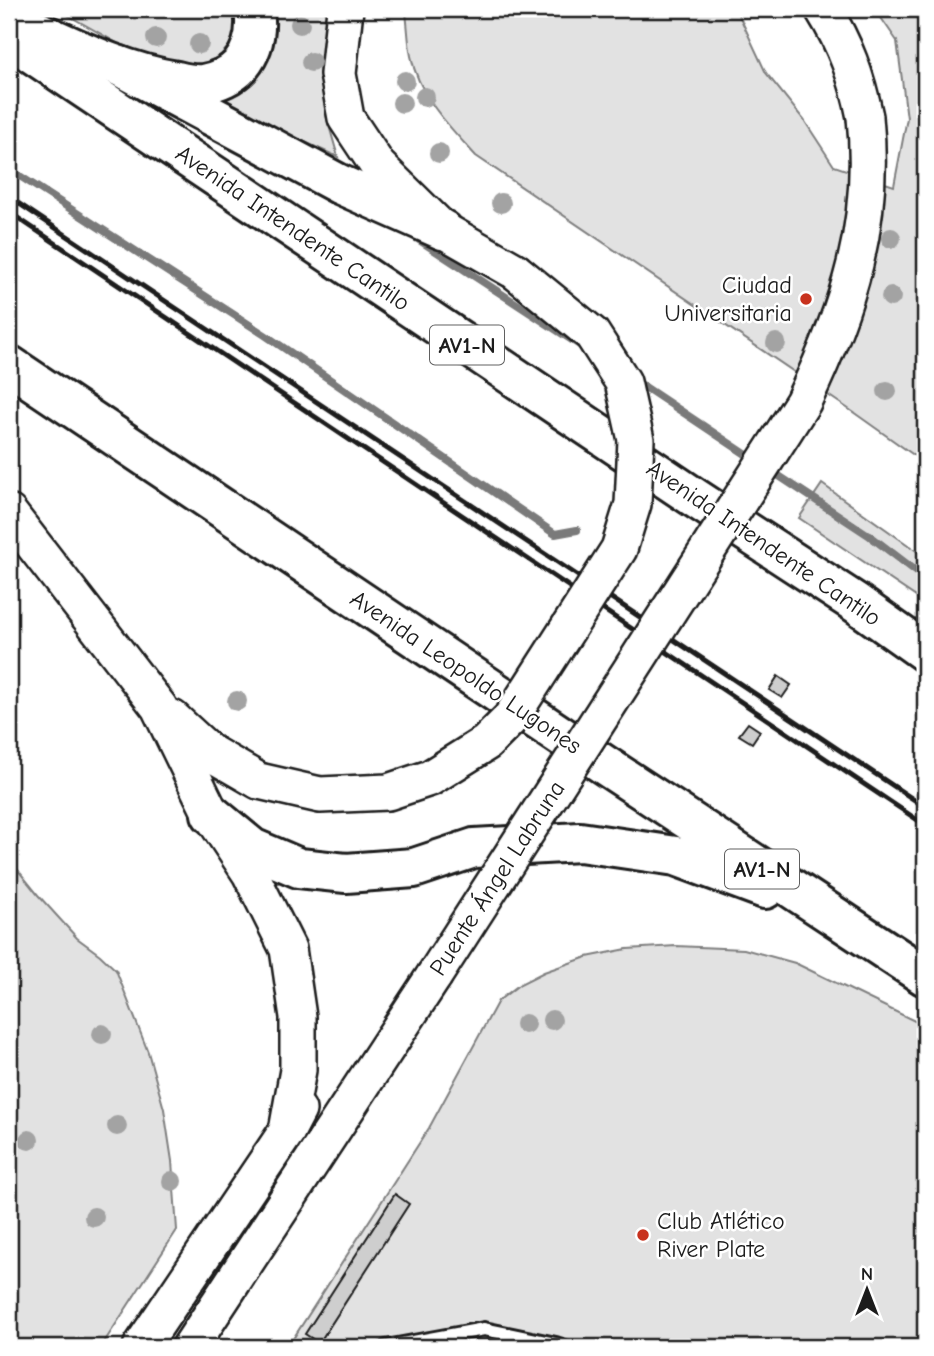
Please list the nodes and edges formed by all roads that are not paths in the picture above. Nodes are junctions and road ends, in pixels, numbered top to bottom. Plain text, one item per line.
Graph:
1 (254, 9) edge
2 (345, 9) edge
3 (823, 9) edge
4 (9, 19) edge
5 (9, 38) edge
6 (119, 66) junction
7 (443, 230) junction
8 (9, 365) edge
9 (9, 513) edge
10 (925, 652) edge
11 (159, 706) junction
12 (211, 814) junction
13 (826, 911) junction
14 (925, 976) edge
15 (311, 1085) dead end
16 (287, 1131) junction
17 (141, 1347) edge
18 (190, 1347) edge
19 (386, 1347) edge
20 (565, 1347) edge

1 - 6 highway
2 - 7 main road
3 - 18 main road, Puente Ángel Labruna, bridge
4 - 6 highway
5 - 10 highway, Avenida Intendente Cantilo / AV1-N
6 - 7 highway
7 - 11 main road, bridge
8 - 13 highway, Avenida Leopoldo Lugones / AV1-N
9 - 11 main road
11 - 12 main road
12 - 13 highway
12 - 16 main road
13 - 14 highway, Avenida Leopoldo Lugones / AV1-N
15 - 16 main road
16 - 17 main road
19 - 20 lane

